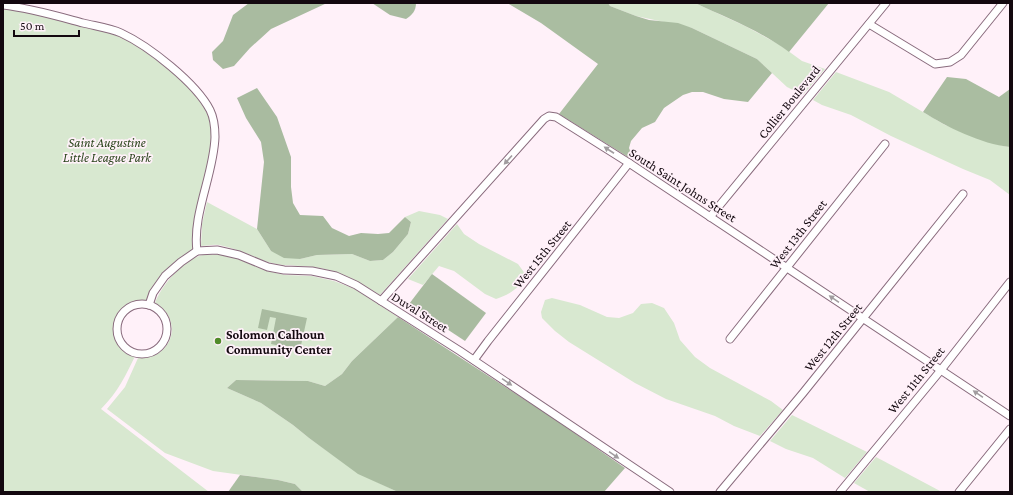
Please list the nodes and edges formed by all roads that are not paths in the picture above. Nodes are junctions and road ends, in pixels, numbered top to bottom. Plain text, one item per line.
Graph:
1 (886, 3) edge
2 (1003, 3) edge
3 (3, 5) edge
4 (869, 24) junction
5 (885, 144) dead end
6 (629, 163) junction
7 (962, 194) dead end
8 (710, 217) junction
9 (197, 251) junction
10 (787, 268) junction
11 (1010, 282) edge
12 (382, 301) junction
13 (149, 305) junction
14 (864, 319) junction
15 (730, 339) dead end
16 (474, 360) junction
17 (941, 370) junction
18 (1010, 416) edge
19 (1010, 429) edge
20 (670, 492) edge
21 (720, 492) edge
22 (840, 492) edge
23 (959, 492) edge

1 - 4 street, Collier Boulevard
2 - 4 street
3 - 9 street
4 - 8 street, Collier Boulevard
5 - 10 street, West 13th Street
6 - 8 street, South Saint Johns Street
6 -> 12 street, South Saint Johns Street
6 - 16 street, West 15th Street
7 - 14 street, West 12th Street
8 - 10 street, South Saint Johns Street
9 - 12 street, Duval Street
9 - 13 street
14 -> 10 street, South Saint Johns Street
10 - 15 street, West 13th Street
11 - 17 street, West 11th Street
12 - 16 street, Duval Street
13 - 13 street
14 - 17 street, South Saint Johns Street
14 - 21 street, West 12th Street
16 -> 20 street, Duval Street
18 -> 17 street, South Saint Johns Street
17 - 22 street, West 11th Street
19 - 23 street

